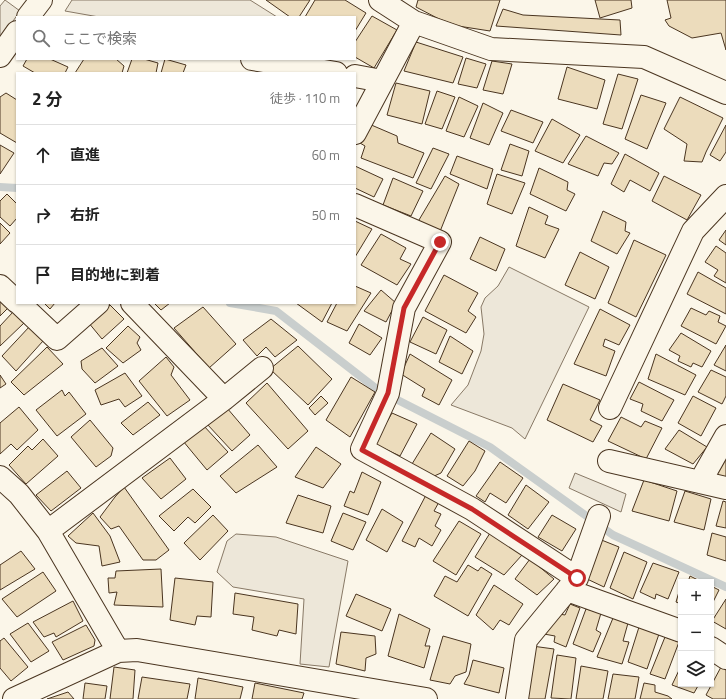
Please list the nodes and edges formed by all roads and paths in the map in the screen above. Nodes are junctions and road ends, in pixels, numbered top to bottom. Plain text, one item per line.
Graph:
1 (41, 0) edge
2 (380, 0) edge
3 (29, 16) edge
4 (414, 22) junction
5 (16, 33) edge
6 (0, 56) edge
7 (258, 60) edge
8 (330, 72) edge
9 (356, 76) edge
10 (382, 81) junction
11 (726, 93) edge
12 (356, 131) edge
13 (726, 196) edge
14 (356, 205) edge
15 (0, 286) edge
16 (16, 300) edge
17 (20, 304) edge
18 (97, 304) edge
19 (133, 304) edge
20 (262, 368) dead end
21 (224, 399) junction
22 (610, 408) dead end
23 (726, 436) edge
24 (609, 461) dead end
25 (0, 477) edge
26 (700, 482) junction
27 (726, 488) edge
28 (599, 516) dead end
29 (48, 532) junction
30 (572, 584) junction
31 (678, 630) edge
32 (714, 650) edge
33 (118, 651) junction
34 (726, 658) edge
35 (329, 691) edge
36 (14, 699) edge
37 (426, 699) edge
38 (517, 699) edge

1 - 3 street
2 - 4 street
4 - 10 street
4 - 11 street
5 - 6 street
7 - 8 street
9 - 10 street
10 - 12 street
13 - 22 street
14 - 30 street
15 - 16 street
17 - 18 street
19 - 21 street
20 - 21 street
21 - 29 street
23 - 26 street
24 - 26 street
25 - 29 street
26 - 27 street
28 - 30 street
29 - 33 street
30 - 31 street
30 - 38 street
32 - 34 street
33 - 35 street
33 - 36 street
35 - 37 street

